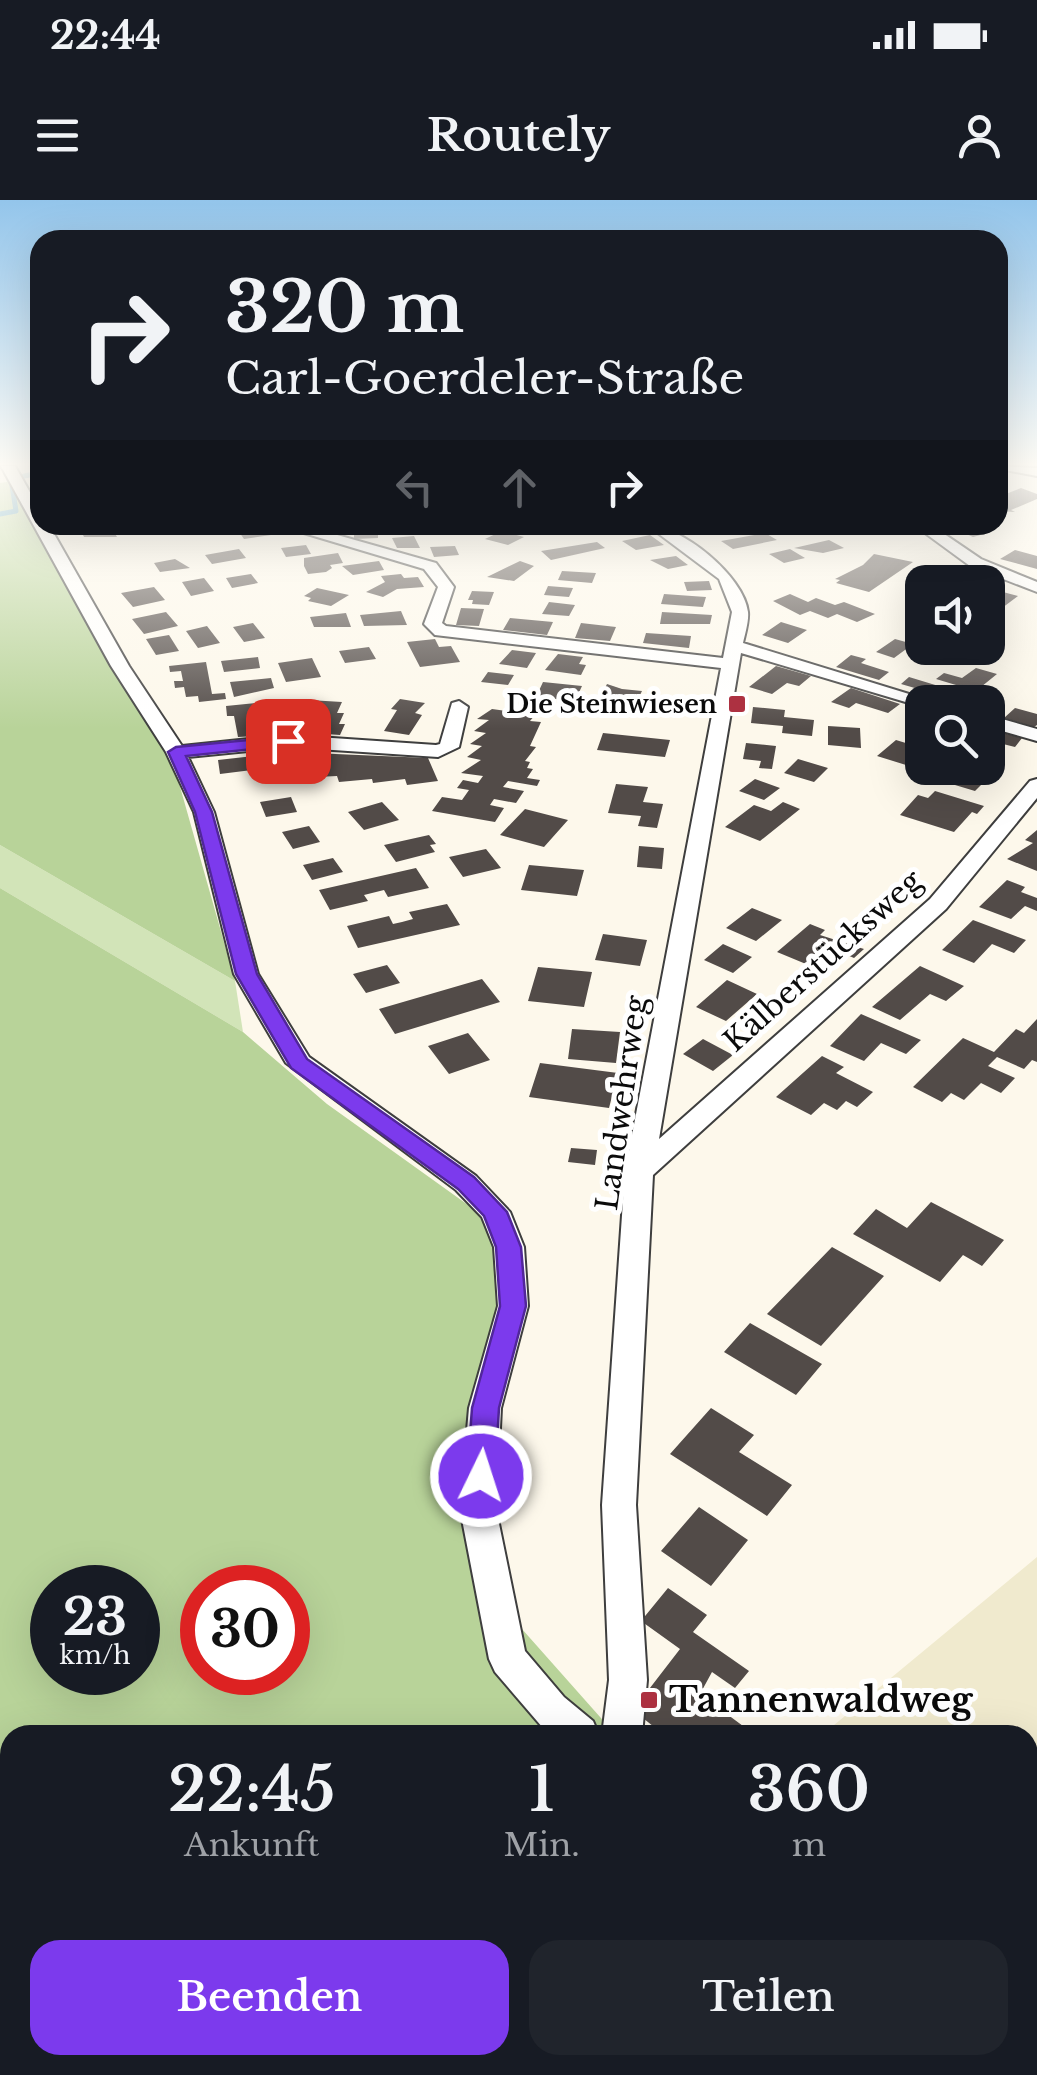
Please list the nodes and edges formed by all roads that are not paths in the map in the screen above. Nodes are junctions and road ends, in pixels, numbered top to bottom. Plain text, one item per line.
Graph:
1 (57, 554) edge
2 (386, 554) edge
3 (692, 554) edge
4 (955, 554) edge
5 (1037, 586) edge
6 (733, 655) junction
7 (905, 697) edge
8 (459, 707) dead end
9 (1005, 725) edge
10 (1037, 735) edge
11 (176, 752) junction
12 (1037, 785) edge
13 (639, 1172) junction
14 (567, 1725) edge
15 (623, 1725) edge

1 - 11 street
2 - 6 street
3 - 6 street, Landwehrweg
4 - 5 street
6 - 7 street
6 - 13 street, Landwehrweg
8 - 11 street
9 - 10 street
11 - 14 street
12 - 13 street, Kälberstücksweg
13 - 15 street, Landwehrweg

